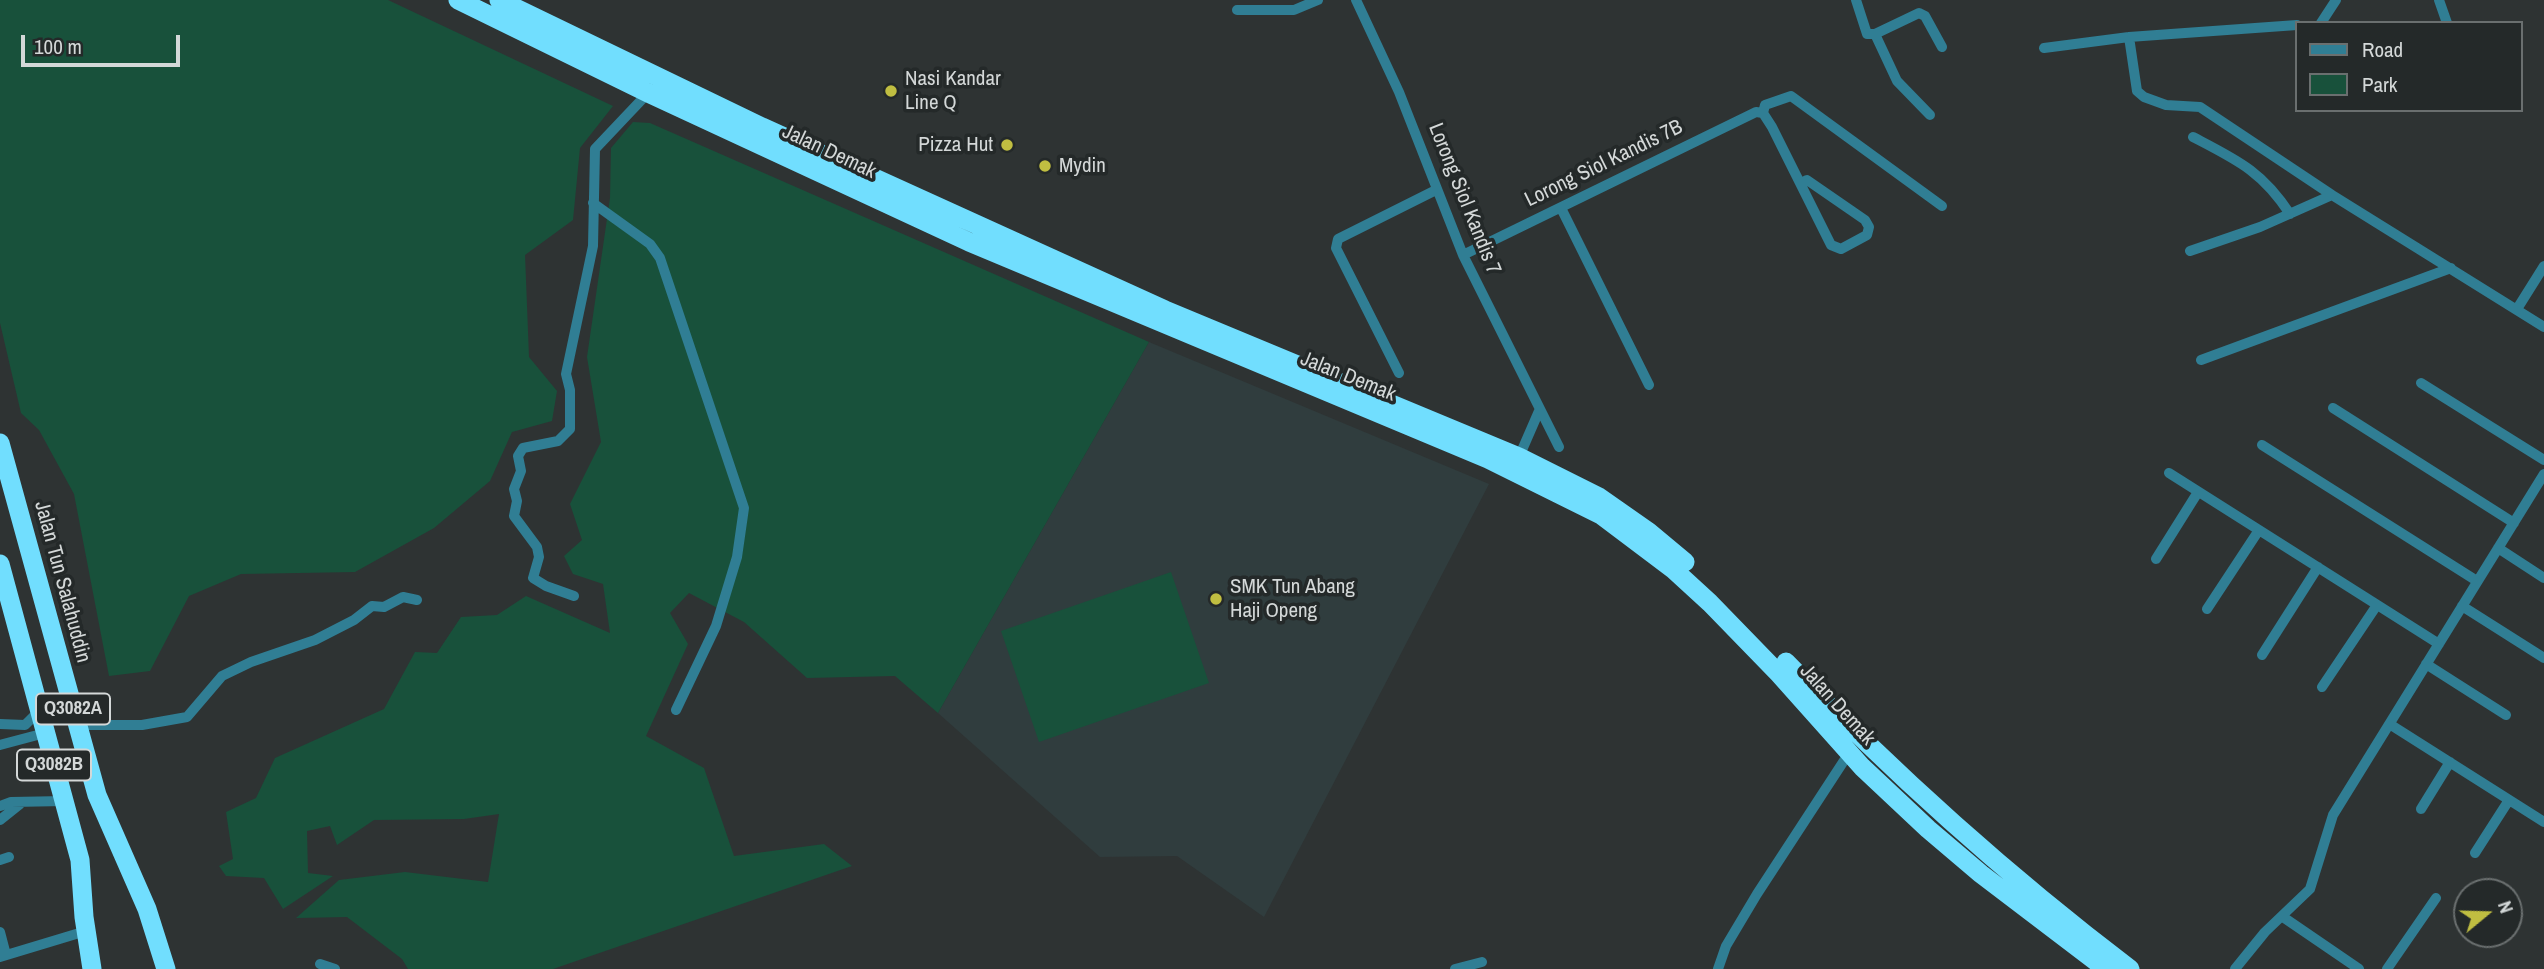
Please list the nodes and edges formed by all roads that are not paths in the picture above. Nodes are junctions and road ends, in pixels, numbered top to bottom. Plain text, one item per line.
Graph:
1 (458, 0) edge
2 (499, 0) edge
3 (1318, 0) edge
4 (1356, 0) edge
5 (1856, 0) edge
6 (2336, 0) edge
7 (2438, 0) edge
8 (1237, 10) dead end
9 (2320, 21) edge
10 (2446, 21) edge
11 (2296, 25) edge
12 (1875, 34) junction
13 (2129, 37) junction
14 (1942, 47) dead end
15 (2044, 48) dead end
16 (648, 93) junction
17 (1763, 113) junction
18 (1930, 115) dead end
19 (2193, 137) dead end
20 (1801, 183) junction
21 (1436, 190) junction
22 (2332, 195) junction
23 (593, 202) junction
24 (1941, 206) dead end
25 (1560, 208) junction
26 (2290, 214) junction
27 (2189, 251) dead end
28 (1463, 255) junction
29 (2544, 267) edge
30 (2451, 268) junction
31 (2517, 309) junction
32 (2544, 327) edge
33 (2201, 360) dead end
34 (1399, 373) dead end
35 (2421, 383) dead end
36 (1649, 385) dead end
37 (2333, 408) dead end
38 (1539, 411) junction
39 (0, 443) edge
40 (2262, 445) dead end
41 (1559, 447) dead end
42 (1519, 457) junction
43 (2544, 460) edge
44 (2169, 473) dead end
45 (2544, 474) edge
46 (2198, 492) junction
47 (2540, 492) edge
48 (2514, 523) junction
49 (2259, 530) junction
50 (2498, 548) junction
51 (2156, 559) dead end
52 (0, 564) edge
53 (2318, 567) junction
54 (2544, 578) edge
55 (2477, 581) junction
56 (574, 596) dead end
57 (417, 600) dead end
58 (2377, 605) junction
59 (2462, 606) junction
60 (2207, 609) dead end
61 (2439, 644) junction
62 (2262, 655) dead end
63 (2544, 658) edge
64 (2427, 664) junction
65 (2322, 687) dead end
66 (676, 710) dead end
67 (39, 711) junction
68 (2506, 715) dead end
69 (0, 723) edge
70 (78, 725) junction
71 (2391, 725) junction
72 (45, 733) junction
73 (0, 745) edge
74 (1850, 753) junction
75 (2450, 762) junction
76 (2509, 800) junction
77 (65, 801) junction
78 (23, 803) junction
79 (0, 806) edge
80 (2421, 809) dead end
81 (0, 820) edge
82 (2544, 822) edge
83 (2475, 853) dead end
84 (2436, 898) dead end
85 (2283, 916) junction
86 (86, 931) junction
87 (0, 932) edge
88 (3, 956) edge
89 (1482, 962) dead end
90 (320, 964) dead end
91 (92, 969) edge
92 (166, 969) edge
93 (335, 969) edge
94 (1455, 969) edge
95 (1718, 969) edge
96 (2106, 969) edge
97 (2130, 969) edge
98 (2235, 969) edge
99 (2359, 969) edge
100 (2387, 969) edge

1 - 16 highway, Jalan Demak
2 - 42 highway, Jalan Demak
3 - 8 street
4 - 21 street, Lorong Siol Kandis 7
5 - 12 street
6 - 9 street
7 - 10 street
11 - 13 street
12 - 14 street
12 - 18 street
13 - 15 street
13 - 22 street
16 - 23 street
16 - 74 highway, Jalan Demak
17 - 20 street
17 - 24 street, Lorong Siol Kandis 7B
17 - 25 street, Lorong Siol Kandis 7B
19 - 26 street
20 - 20 street
21 - 28 street, Lorong Siol Kandis 7
21 - 34 street
22 - 26 street
22 - 30 street
23 - 56 street
23 - 66 street
25 - 28 street, Lorong Siol Kandis 7B
25 - 36 street
26 - 27 street
28 - 38 street, Lorong Siol Kandis 7
29 - 31 street
30 - 31 street
30 - 33 street
31 - 32 street
35 - 43 street
37 - 48 street
38 - 41 street, Lorong Siol Kandis 7
38 - 42 street
39 - 70 highway, Jalan Tun Salahuddin / Q3082A
40 - 55 street
42 - 97 highway, Jalan Demak
44 - 46 street
45 - 47 street
46 - 49 street
46 - 51 street
47 - 48 street
48 - 50 street
49 - 53 street
49 - 60 street
50 - 54 street
50 - 55 street
52 - 67 highway, Q3082B
53 - 58 street
53 - 62 street
55 - 59 street
57 - 70 street
58 - 61 street
58 - 65 street
59 - 61 street
59 - 63 street
61 - 64 street
64 - 68 street
64 - 71 street
67 - 69 street
67 - 72 highway, Q3082B
70 - 92 highway, Jalan Tun Salahuddin / Q3082A
71 - 75 street
71 - 85 street
72 - 73 street
72 - 77 highway, Q3082B
74 - 95 street
74 - 96 highway, Jalan Demak
75 - 76 street
75 - 80 street
76 - 82 street
76 - 83 street
77 - 78 street
77 - 86 highway, Q3082B
78 - 79 street
78 - 81 street
84 - 100 street
85 - 98 street
85 - 99 street
86 - 88 street
86 - 91 highway, Q3082B
87 - 88 street
89 - 94 street
90 - 93 street

